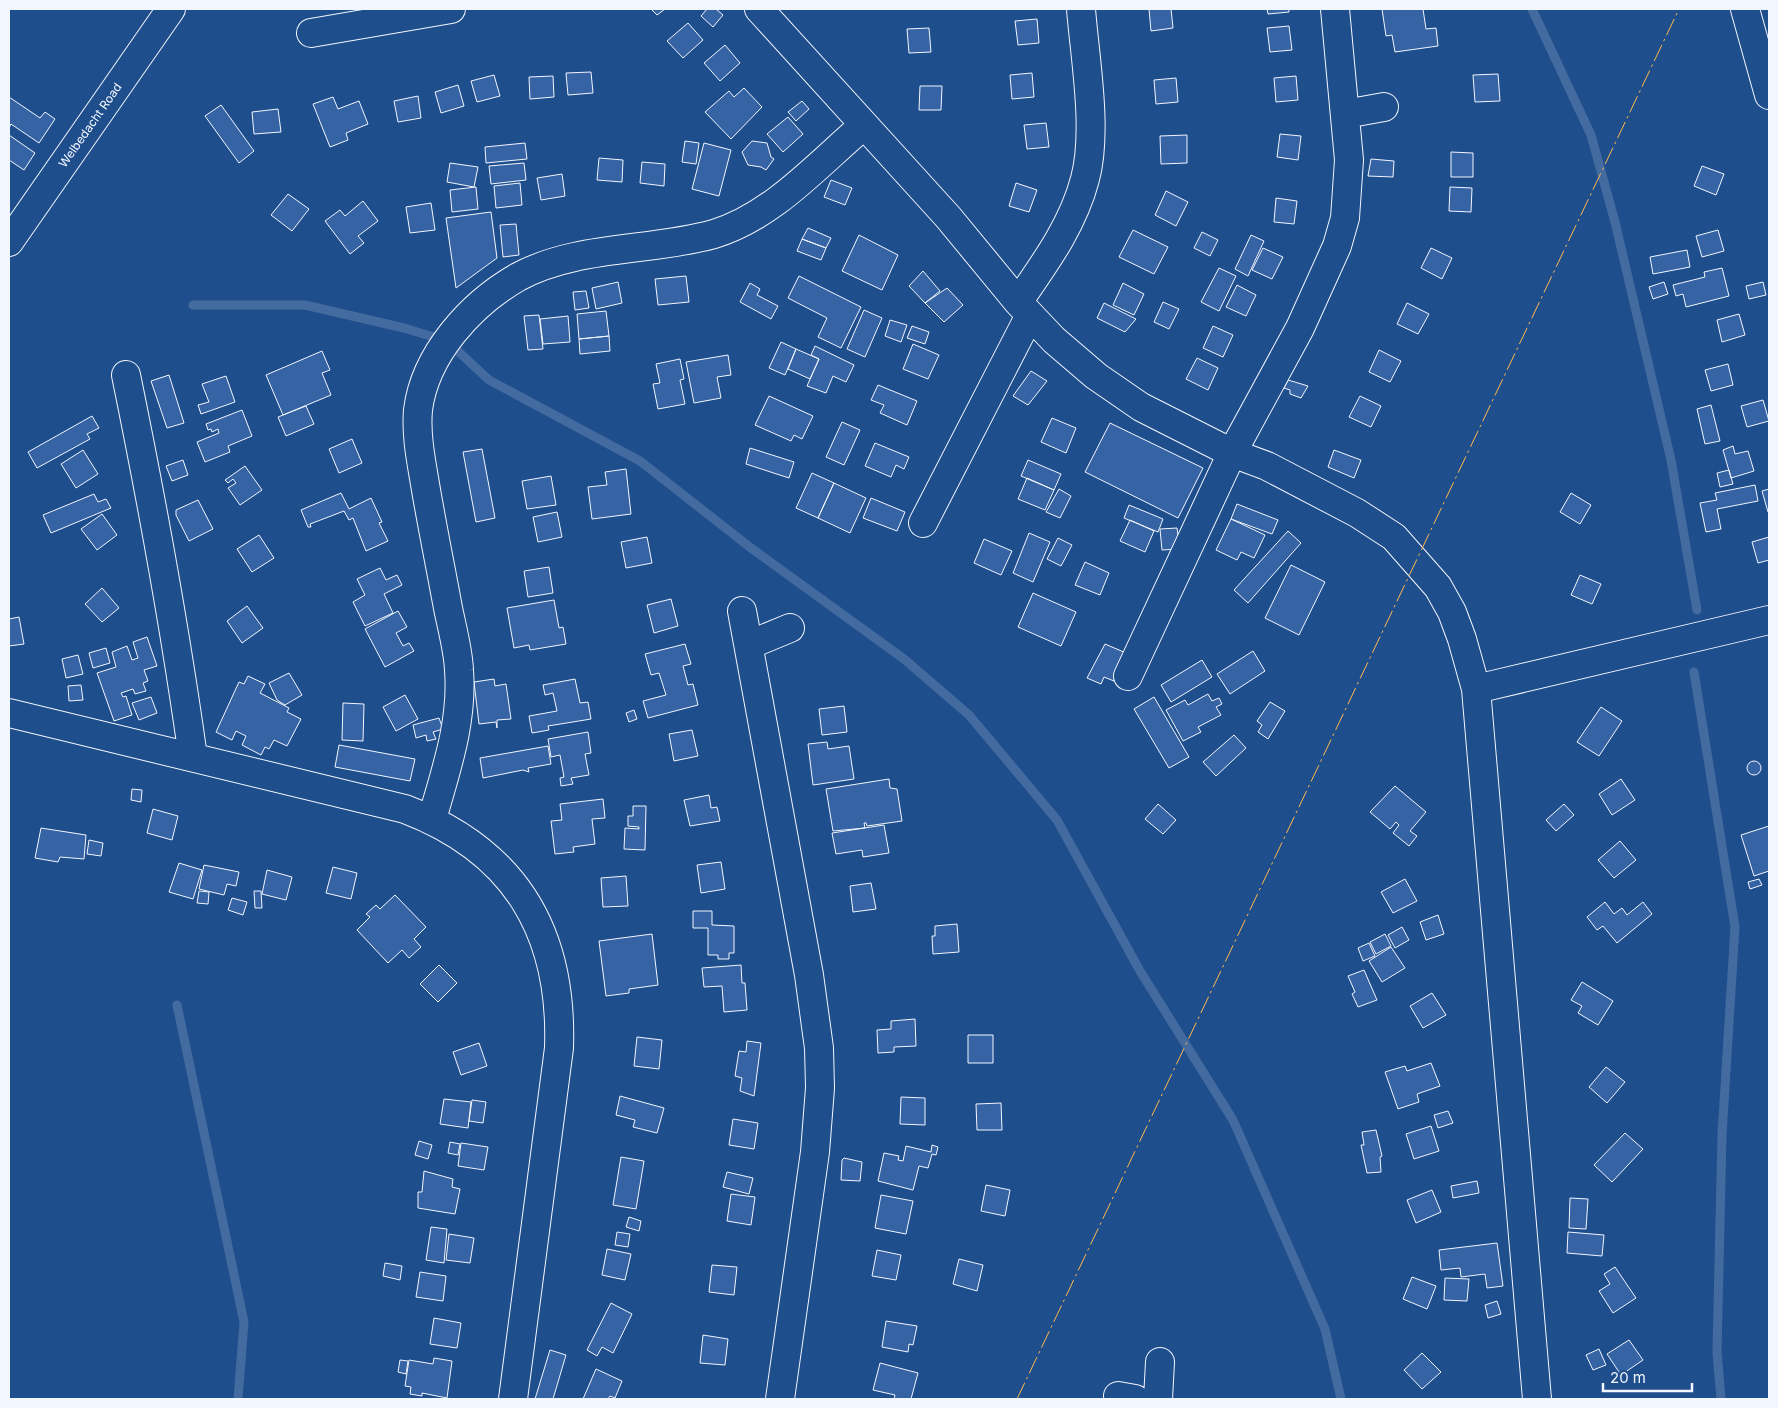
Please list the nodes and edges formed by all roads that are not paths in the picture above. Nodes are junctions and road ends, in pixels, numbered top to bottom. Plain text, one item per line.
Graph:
1 (171, 9) edge
2 (451, 9) edge
3 (759, 9) edge
4 (1081, 9) edge
5 (1335, 9) edge
6 (1745, 9) edge
7 (311, 33) dead end
8 (1769, 95) edge
9 (1384, 107) dead end
10 (1345, 114) junction
11 (863, 126) junction
12 (9, 242) edge
13 (1024, 308) junction
14 (126, 375) dead end
15 (1232, 452) junction
16 (923, 523) dead end
17 (742, 612) dead end
18 (1769, 620) edge
19 (790, 628) dead end
20 (749, 645) junction
21 (1128, 676) dead end
22 (1476, 688) junction
23 (9, 714) edge
24 (192, 757) junction
25 (432, 819) junction
26 (1160, 1362) dead end
27 (513, 1399) edge
28 (780, 1399) edge
29 (1158, 1399) edge
30 (1537, 1399) edge

1 - 12 street, Welbedacht Road
2 - 7 street
3 - 11 street
4 - 13 street
5 - 10 street
6 - 8 street
9 - 10 street
10 - 15 street
11 - 13 street
11 - 25 street
13 - 15 street
13 - 16 street
14 - 24 street
15 - 21 street
15 - 22 street
17 - 20 street
18 - 22 street
19 - 20 street
20 - 28 street
22 - 30 street
23 - 24 street
24 - 25 street
25 - 27 street
26 - 29 street

